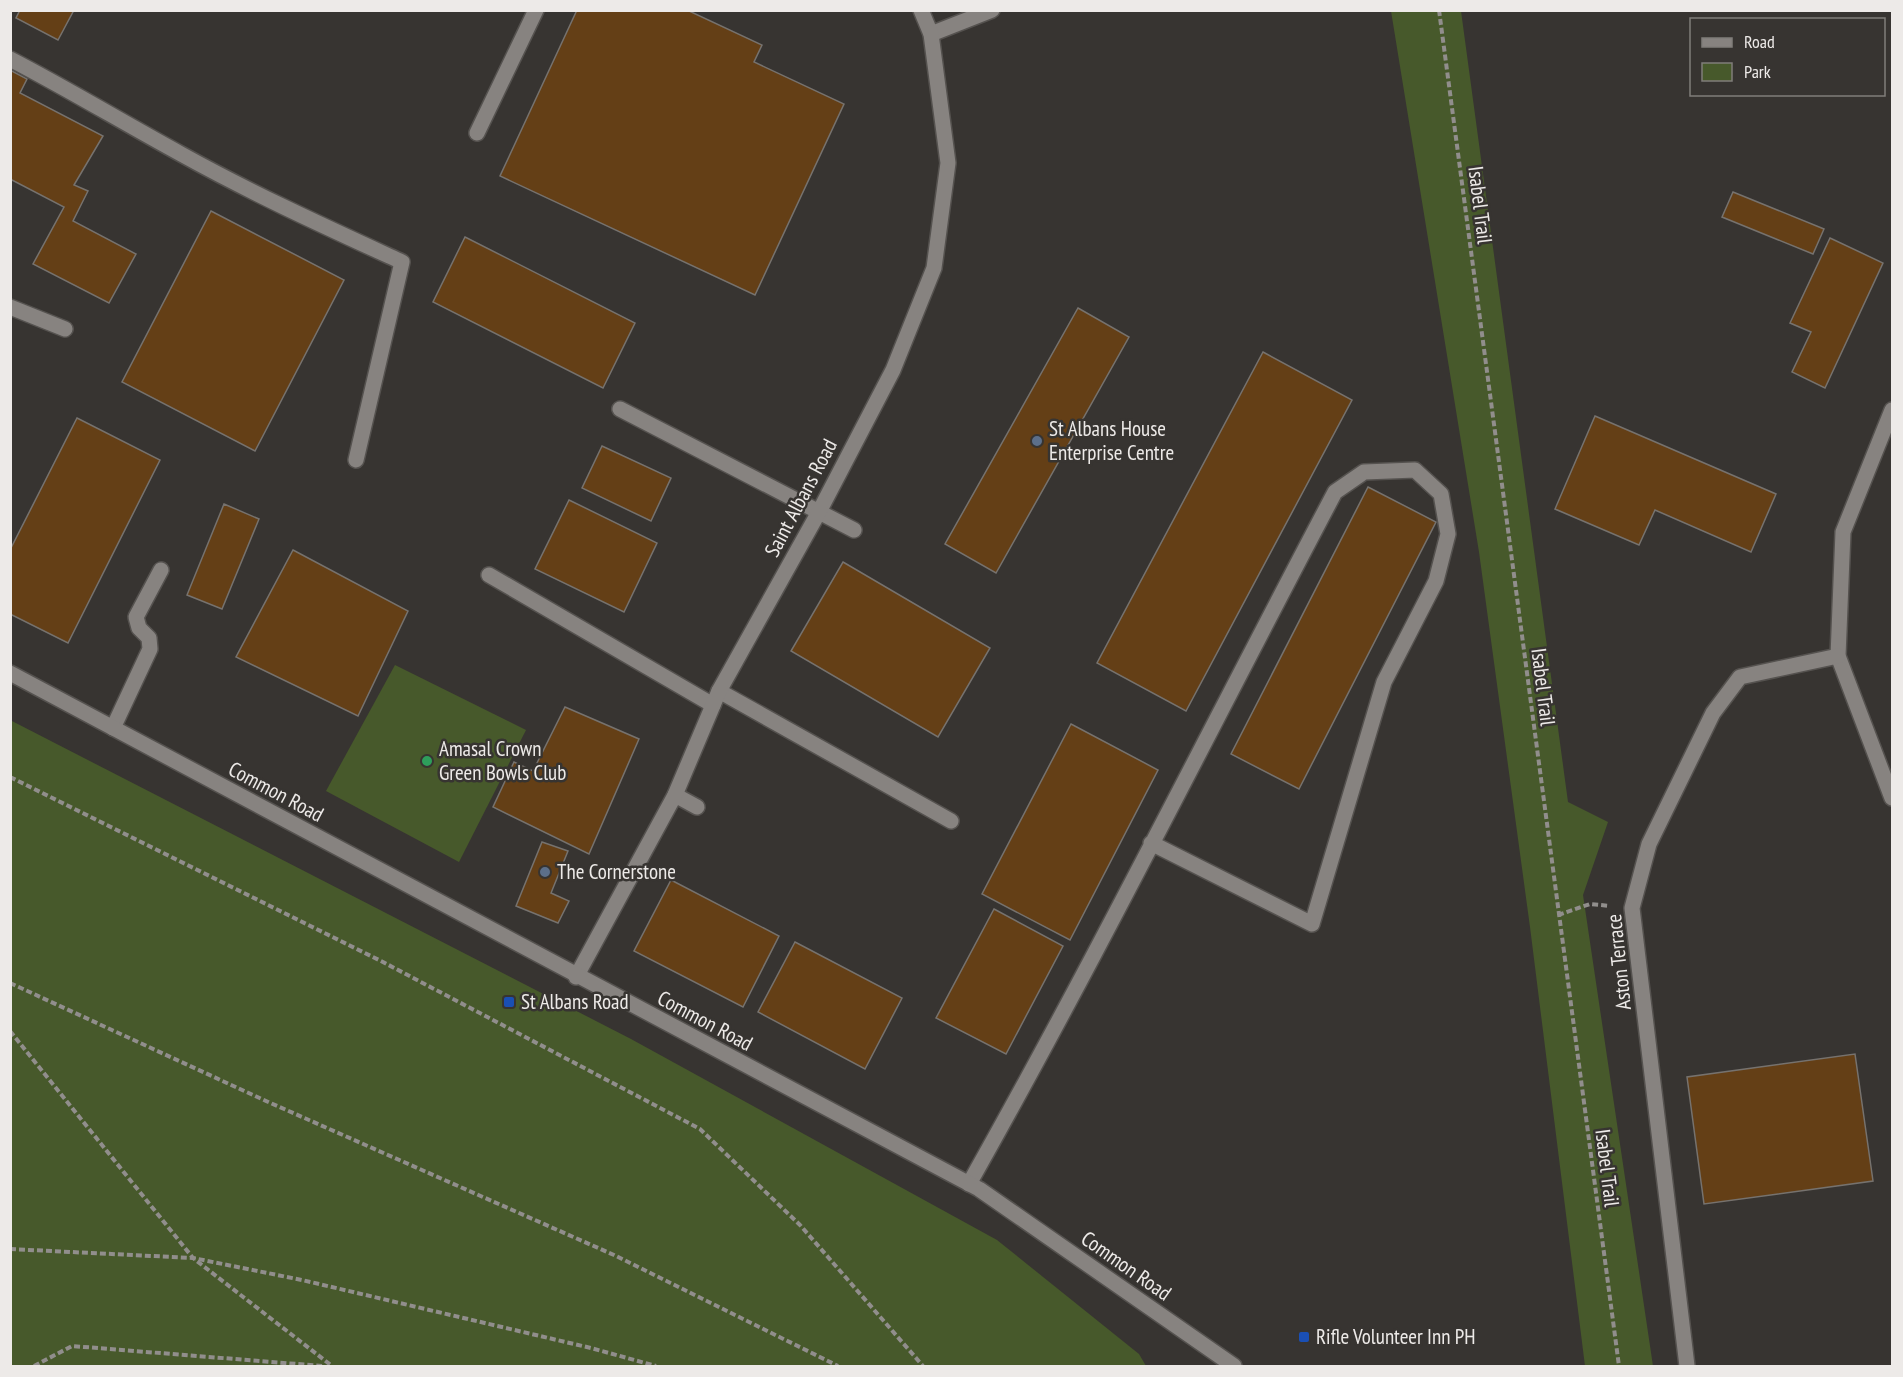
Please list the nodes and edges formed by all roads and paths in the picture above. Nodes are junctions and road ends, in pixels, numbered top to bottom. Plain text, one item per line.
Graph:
1 (536, 10) edge
2 (921, 10) edge
3 (992, 10) edge
4 (1439, 10) edge
5 (931, 34) junction
6 (10, 59) edge
7 (477, 133) dead end
8 (10, 307) edge
9 (65, 329) dead end
10 (620, 409) dead end
11 (1893, 410) edge
12 (356, 460) dead end
13 (820, 510) junction
14 (854, 530) dead end
15 (161, 570) dead end
16 (489, 575) dead end
17 (1838, 656) junction
18 (10, 673) edge
19 (716, 698) junction
20 (113, 728) junction
21 (10, 777) edge
22 (675, 795) junction
23 (1893, 798) edge
24 (697, 807) dead end
25 (951, 821) dead end
26 (1151, 843) junction
27 (1632, 908) junction
28 (1558, 915) junction
29 (576, 977) junction
30 (10, 983) edge
31 (10, 1031) edge
32 (969, 1184) junction
33 (10, 1249) edge
34 (193, 1258) junction
35 (34, 1366) edge
36 (322, 1366) edge
37 (332, 1366) edge
38 (656, 1366) edge
39 (838, 1366) edge
40 (923, 1366) edge
41 (1234, 1366) edge
42 (1619, 1366) edge
43 (1687, 1366) edge

1 - 7 street
2 - 5 street, Saint Albans Road
3 - 5 street
4 - 28 path, Isabel Trail
5 - 13 street, Saint Albans Road
6 - 12 street
8 - 9 street
10 - 13 street
11 - 17 street
13 - 14 street
13 - 19 street, Saint Albans Road
15 - 20 street
16 - 19 street
17 - 23 street
17 - 27 street, Aston Terrace
18 - 20 street, Common Road
19 - 22 street, Saint Albans Road
19 - 25 street
20 - 29 street, Common Road
21 - 40 path
22 - 24 street
22 - 29 street, Saint Albans Road
26 - 26 street
26 - 32 street
27 - 28 path
27 - 43 street, Aston Terrace
28 - 42 path, Isabel Trail
29 - 32 street, Common Road
30 - 39 path
31 - 34 path
32 - 41 street, Common Road
33 - 34 path
34 - 37 path
34 - 38 path
35 - 36 path

